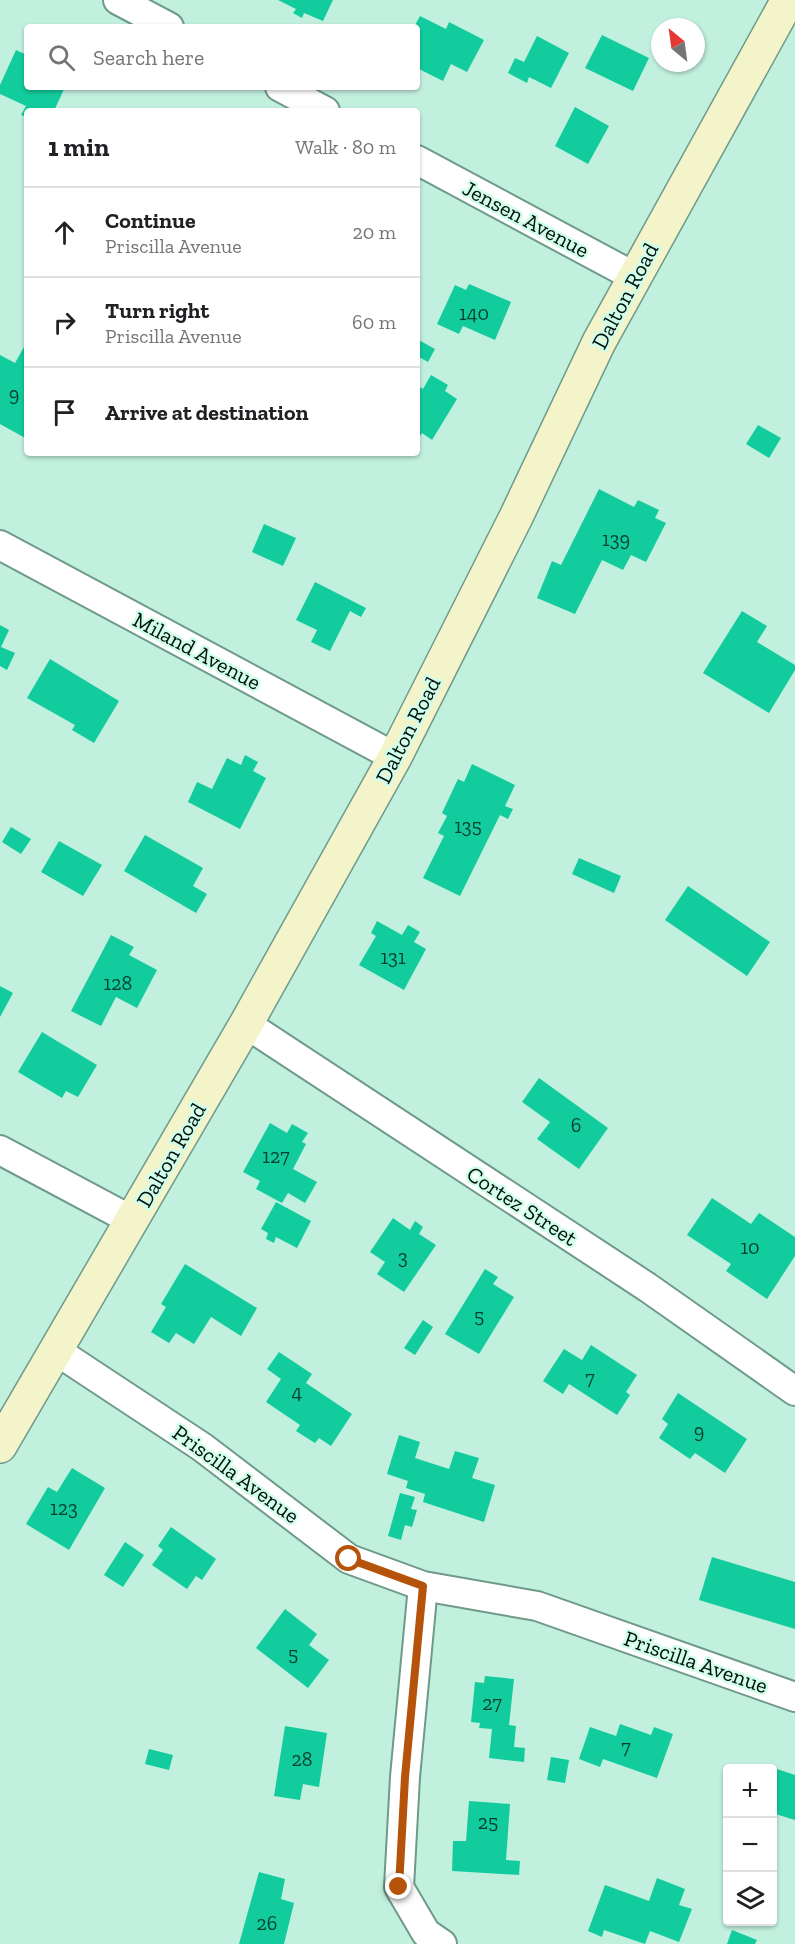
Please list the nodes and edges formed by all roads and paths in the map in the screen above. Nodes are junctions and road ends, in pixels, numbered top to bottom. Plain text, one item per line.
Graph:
1 (118, 0) edge
2 (788, 0) edge
3 (163, 24) edge
4 (286, 90) edge
5 (319, 108) edge
6 (420, 162) edge
7 (635, 277) junction
8 (0, 545) edge
9 (395, 757) junction
10 (246, 1024) junction
11 (0, 1150) edge
12 (133, 1221) junction
13 (55, 1350) junction
14 (795, 1391) edge
15 (0, 1446) edge
16 (423, 1586) junction
17 (795, 1697) edge
18 (442, 1944) edge

1 - 3 street
2 - 7 street, Dalton Road
4 - 5 street
6 - 7 street, Jensen Avenue
7 - 9 street, Dalton Road
8 - 9 street, Miland Avenue
9 - 10 street, Dalton Road
10 - 12 street, Dalton Road
10 - 14 street, Cortez Street
11 - 12 street
12 - 13 street, Dalton Road
13 - 15 street, Dalton Road
13 - 16 street, Priscilla Avenue
16 - 17 street, Priscilla Avenue
16 - 18 street

